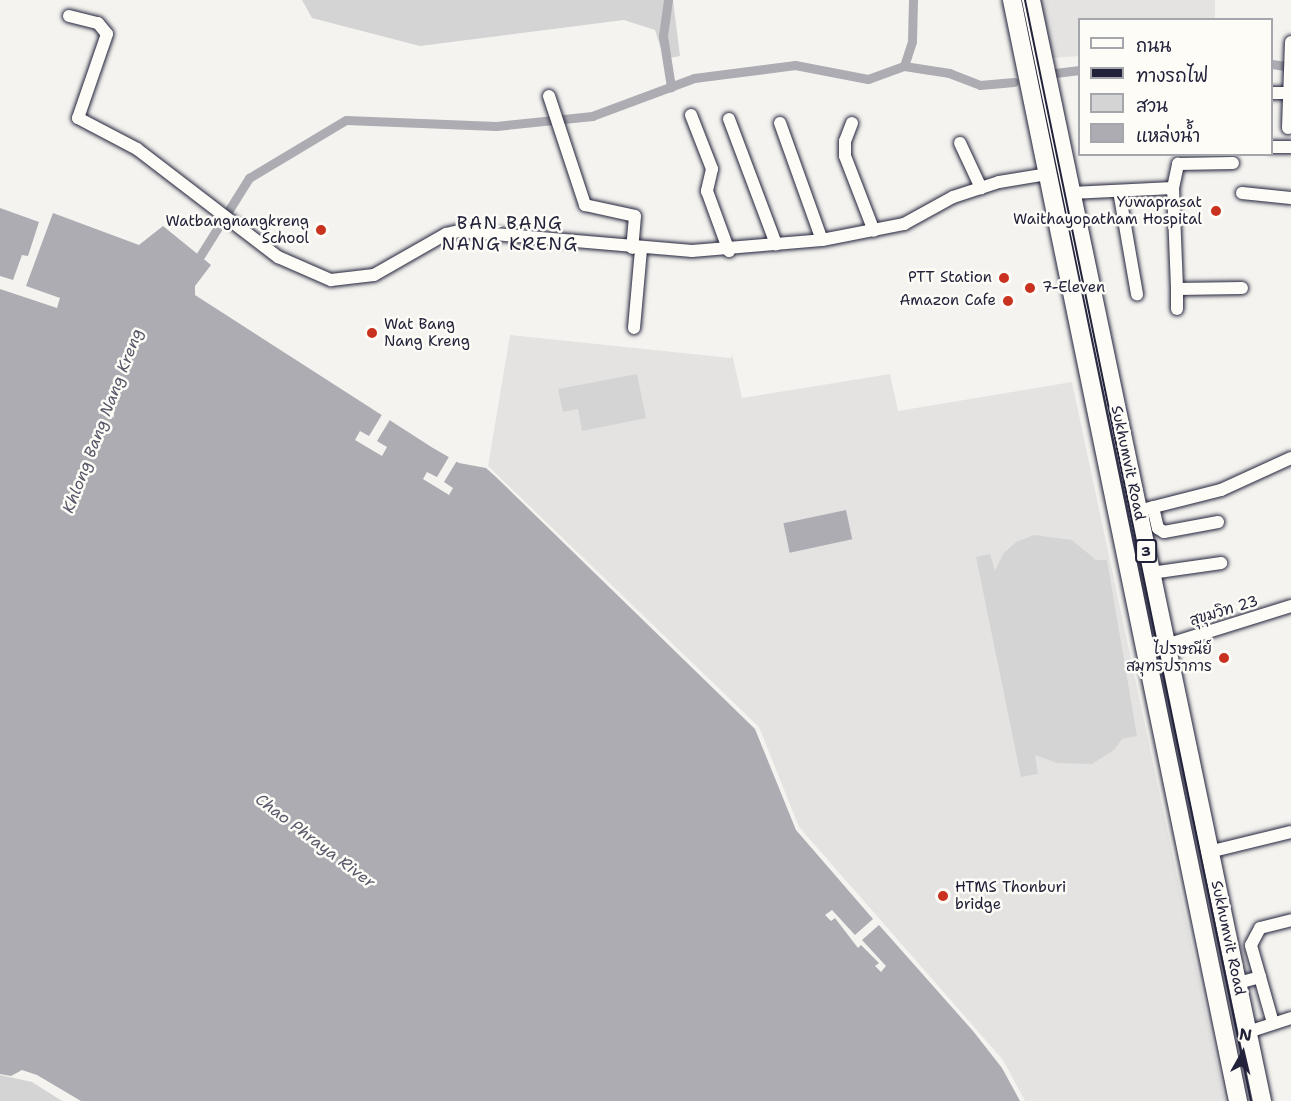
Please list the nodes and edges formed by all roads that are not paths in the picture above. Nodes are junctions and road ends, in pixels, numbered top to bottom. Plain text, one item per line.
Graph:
1 (1012, 0) edge
2 (1031, 0) edge
3 (69, 16) dead end
4 (1291, 42) edge
5 (1273, 93) edge
6 (1289, 93) edge
7 (549, 98) dead end
8 (691, 115) dead end
9 (729, 118) dead end
10 (780, 123) dead end
11 (852, 123) dead end
12 (1288, 128) dead end
13 (960, 143) dead end
14 (1273, 147) edge
15 (1291, 148) edge
16 (1178, 159) edge
17 (1233, 164) dead end
18 (1047, 174) junction
19 (1173, 188) junction
20 (981, 189) junction
21 (1119, 191) junction
22 (1071, 193) junction
23 (1242, 193) dead end
24 (1291, 196) edge
25 (874, 231) junction
26 (822, 240) junction
27 (776, 244) junction
28 (636, 248) junction
29 (729, 250) junction
30 (1242, 288) dead end
31 (1177, 289) junction
32 (1137, 294) dead end
33 (1177, 309) dead end
34 (634, 328) dead end
35 (1291, 458) edge
36 (1146, 509) junction
37 (1218, 522) dead end
38 (1221, 563) dead end
39 (1151, 573) junction
40 (1291, 606) edge
41 (1166, 645) junction
42 (1291, 832) edge
43 (1209, 852) junction
44 (1197, 898) junction
45 (1223, 908) junction
46 (1291, 920) edge
47 (1205, 932) junction
48 (1260, 977) junction
49 (1238, 983) junction
50 (1291, 1018) edge
51 (1273, 1023) junction
52 (1248, 1032) junction
53 (1238, 1101) edge
54 (1262, 1101) edge

1 - 18 highway, Sukhumvit Road / 3
2 - 22 highway, Sukhumvit Road / 3
3 - 28 street
4 - 6 street
5 - 6 street
6 - 12 street
7 - 28 street
8 - 29 street
9 - 27 street
10 - 26 street
11 - 25 street
13 - 20 street
14 - 15 street
16 - 17 street
16 - 19 street
18 - 20 street
18 - 44 highway, Sukhumvit Road / 3
19 - 21 street
19 - 31 street
20 - 25 street
21 - 22 street
21 - 32 street
22 - 36 highway, Sukhumvit Road / 3
23 - 24 street
25 - 26 street
26 - 27 street
27 - 29 street
28 - 29 street
28 - 34 street
30 - 31 street
31 - 33 street
35 - 36 street
36 - 37 street
36 - 39 highway, Sukhumvit Road / 3
38 - 39 street
39 - 41 highway, Sukhumvit Road / 3
40 - 41 street, สุขุมวิท 23
41 - 43 highway, Sukhumvit Road / 3
42 - 43 street
43 - 45 highway, Sukhumvit Road / 3
44 - 45 highway
44 - 47 highway, Sukhumvit Road / 3
45 - 47 highway
45 - 49 highway, Sukhumvit Road / 3
46 - 48 street
47 - 53 highway, Sukhumvit Road / 3
48 - 49 street
48 - 51 street
49 - 52 highway, Sukhumvit Road / 3
50 - 51 street
51 - 52 street
52 - 54 highway, Sukhumvit Road / 3

